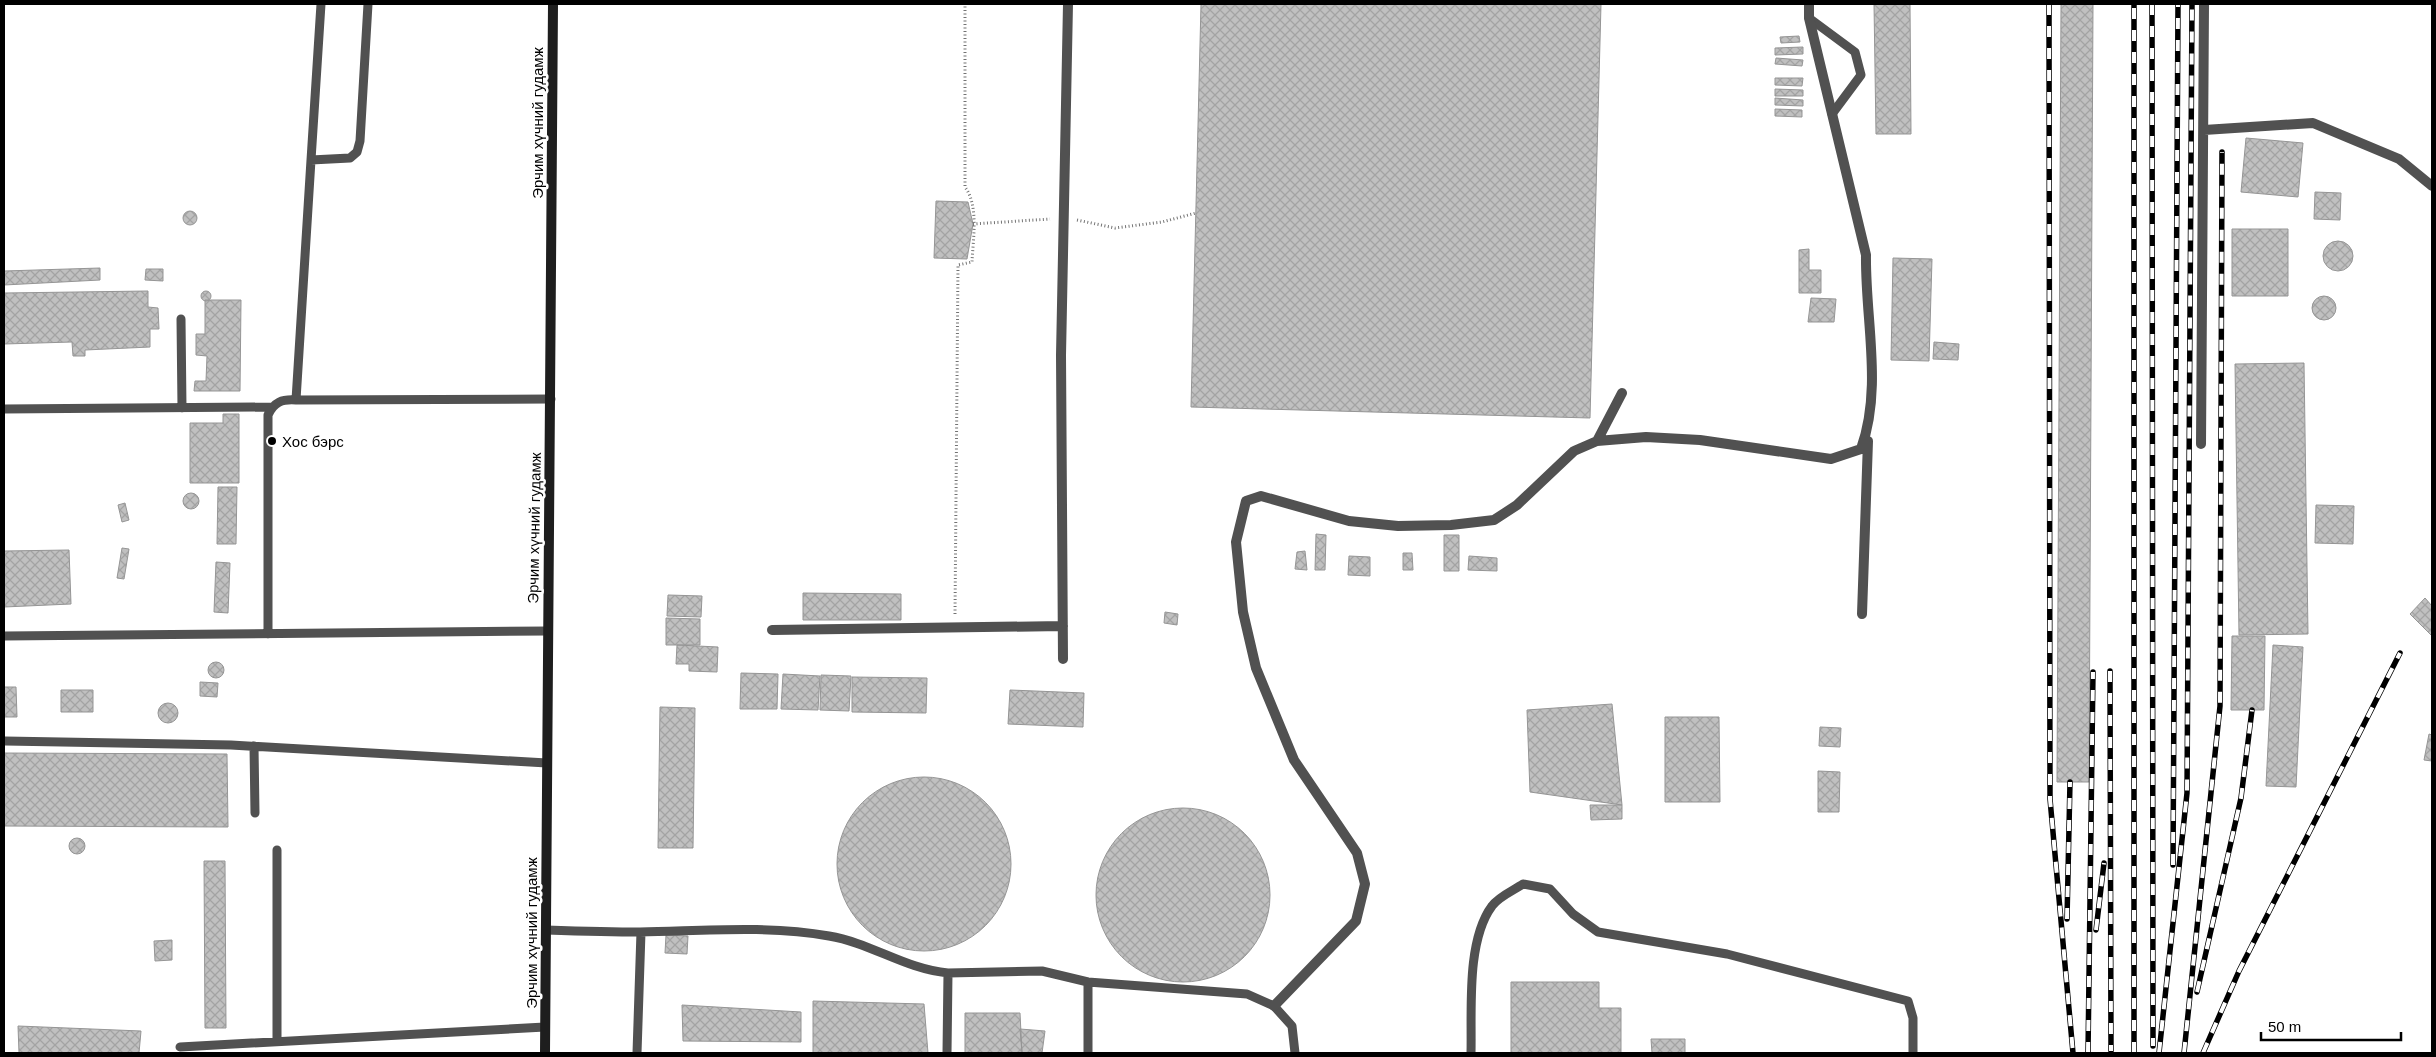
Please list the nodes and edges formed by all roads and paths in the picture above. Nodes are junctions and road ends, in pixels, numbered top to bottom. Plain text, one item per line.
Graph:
1 (321, 4) edge
2 (368, 4) edge
3 (553, 4) edge
4 (965, 4) edge
5 (1068, 4) edge
6 (1809, 4) edge
7 (2204, 4) edge
8 (1809, 18) junction
9 (1832, 114) junction
10 (2204, 130) junction
11 (311, 160) junction
12 (2432, 186) edge
13 (1196, 213) dead end
14 (1048, 219) dead end
15 (1073, 220) dead end
16 (973, 224) junction
17 (181, 319) dead end
18 (1622, 392) dead end
19 (550, 399) junction
20 (296, 400) junction
21 (272, 407) junction
22 (182, 408) junction
23 (4, 409) edge
24 (1869, 428) junction
25 (1597, 441) junction
26 (2201, 444) dead end
27 (1862, 614) dead end
28 (1063, 626) junction
29 (954, 628) junction
30 (772, 630) dead end
31 (548, 631) junction
32 (268, 634) junction
33 (4, 636) edge
34 (1063, 659) dead end
35 (5, 741) dead end
36 (254, 746) junction
37 (547, 763) junction
38 (255, 813) dead end
39 (277, 850) dead end
40 (546, 930) junction
41 (641, 932) junction
42 (948, 973) junction
43 (1088, 982) junction
44 (1274, 1006) junction
45 (545, 1027) junction
46 (277, 1041) junction
47 (180, 1047) dead end
48 (545, 1053) edge
49 (637, 1053) edge
50 (946, 1053) edge
51 (1088, 1053) edge
52 (1295, 1053) edge
53 (1471, 1053) edge
54 (1913, 1053) edge

1 - 11 lane
2 - 11 lane
3 - 19 main road, Эрчим хүчний гудамж
4 - 16 path
5 - 28 street
6 - 8 street
7 - 10 street
8 - 9 street
8 - 9 lane
9 - 24 street
10 - 12 street
10 - 26 street
11 - 20 lane
13 - 15 path
14 - 16 path
16 - 29 path
17 - 22 lane
18 - 25 street
19 - 20 lane
19 - 31 main road, Эрчим хүчний гудамж
20 - 21 lane
21 - 22 lane
21 - 32 lane
22 - 23 lane
24 - 25 street
24 - 27 street
25 - 44 street
28 - 29 street
28 - 34 street
29 - 30 street
31 - 32 lane
31 - 37 main road, Эрчим хүчний гудамж
32 - 33 lane
35 - 36 lane
36 - 37 lane
36 - 38 lane
37 - 40 main road, Эрчим хүчний гудамж
39 - 46 lane
40 - 41 lane
40 - 45 main road, Эрчим хүчний гудамж
41 - 42 lane
41 - 49 lane
42 - 43 lane
42 - 50 lane
43 - 44 lane
43 - 51 lane
44 - 52 lane
45 - 46 lane
45 - 48 main road, Эрчим хүчний гудамж
46 - 47 lane
53 - 54 lane

